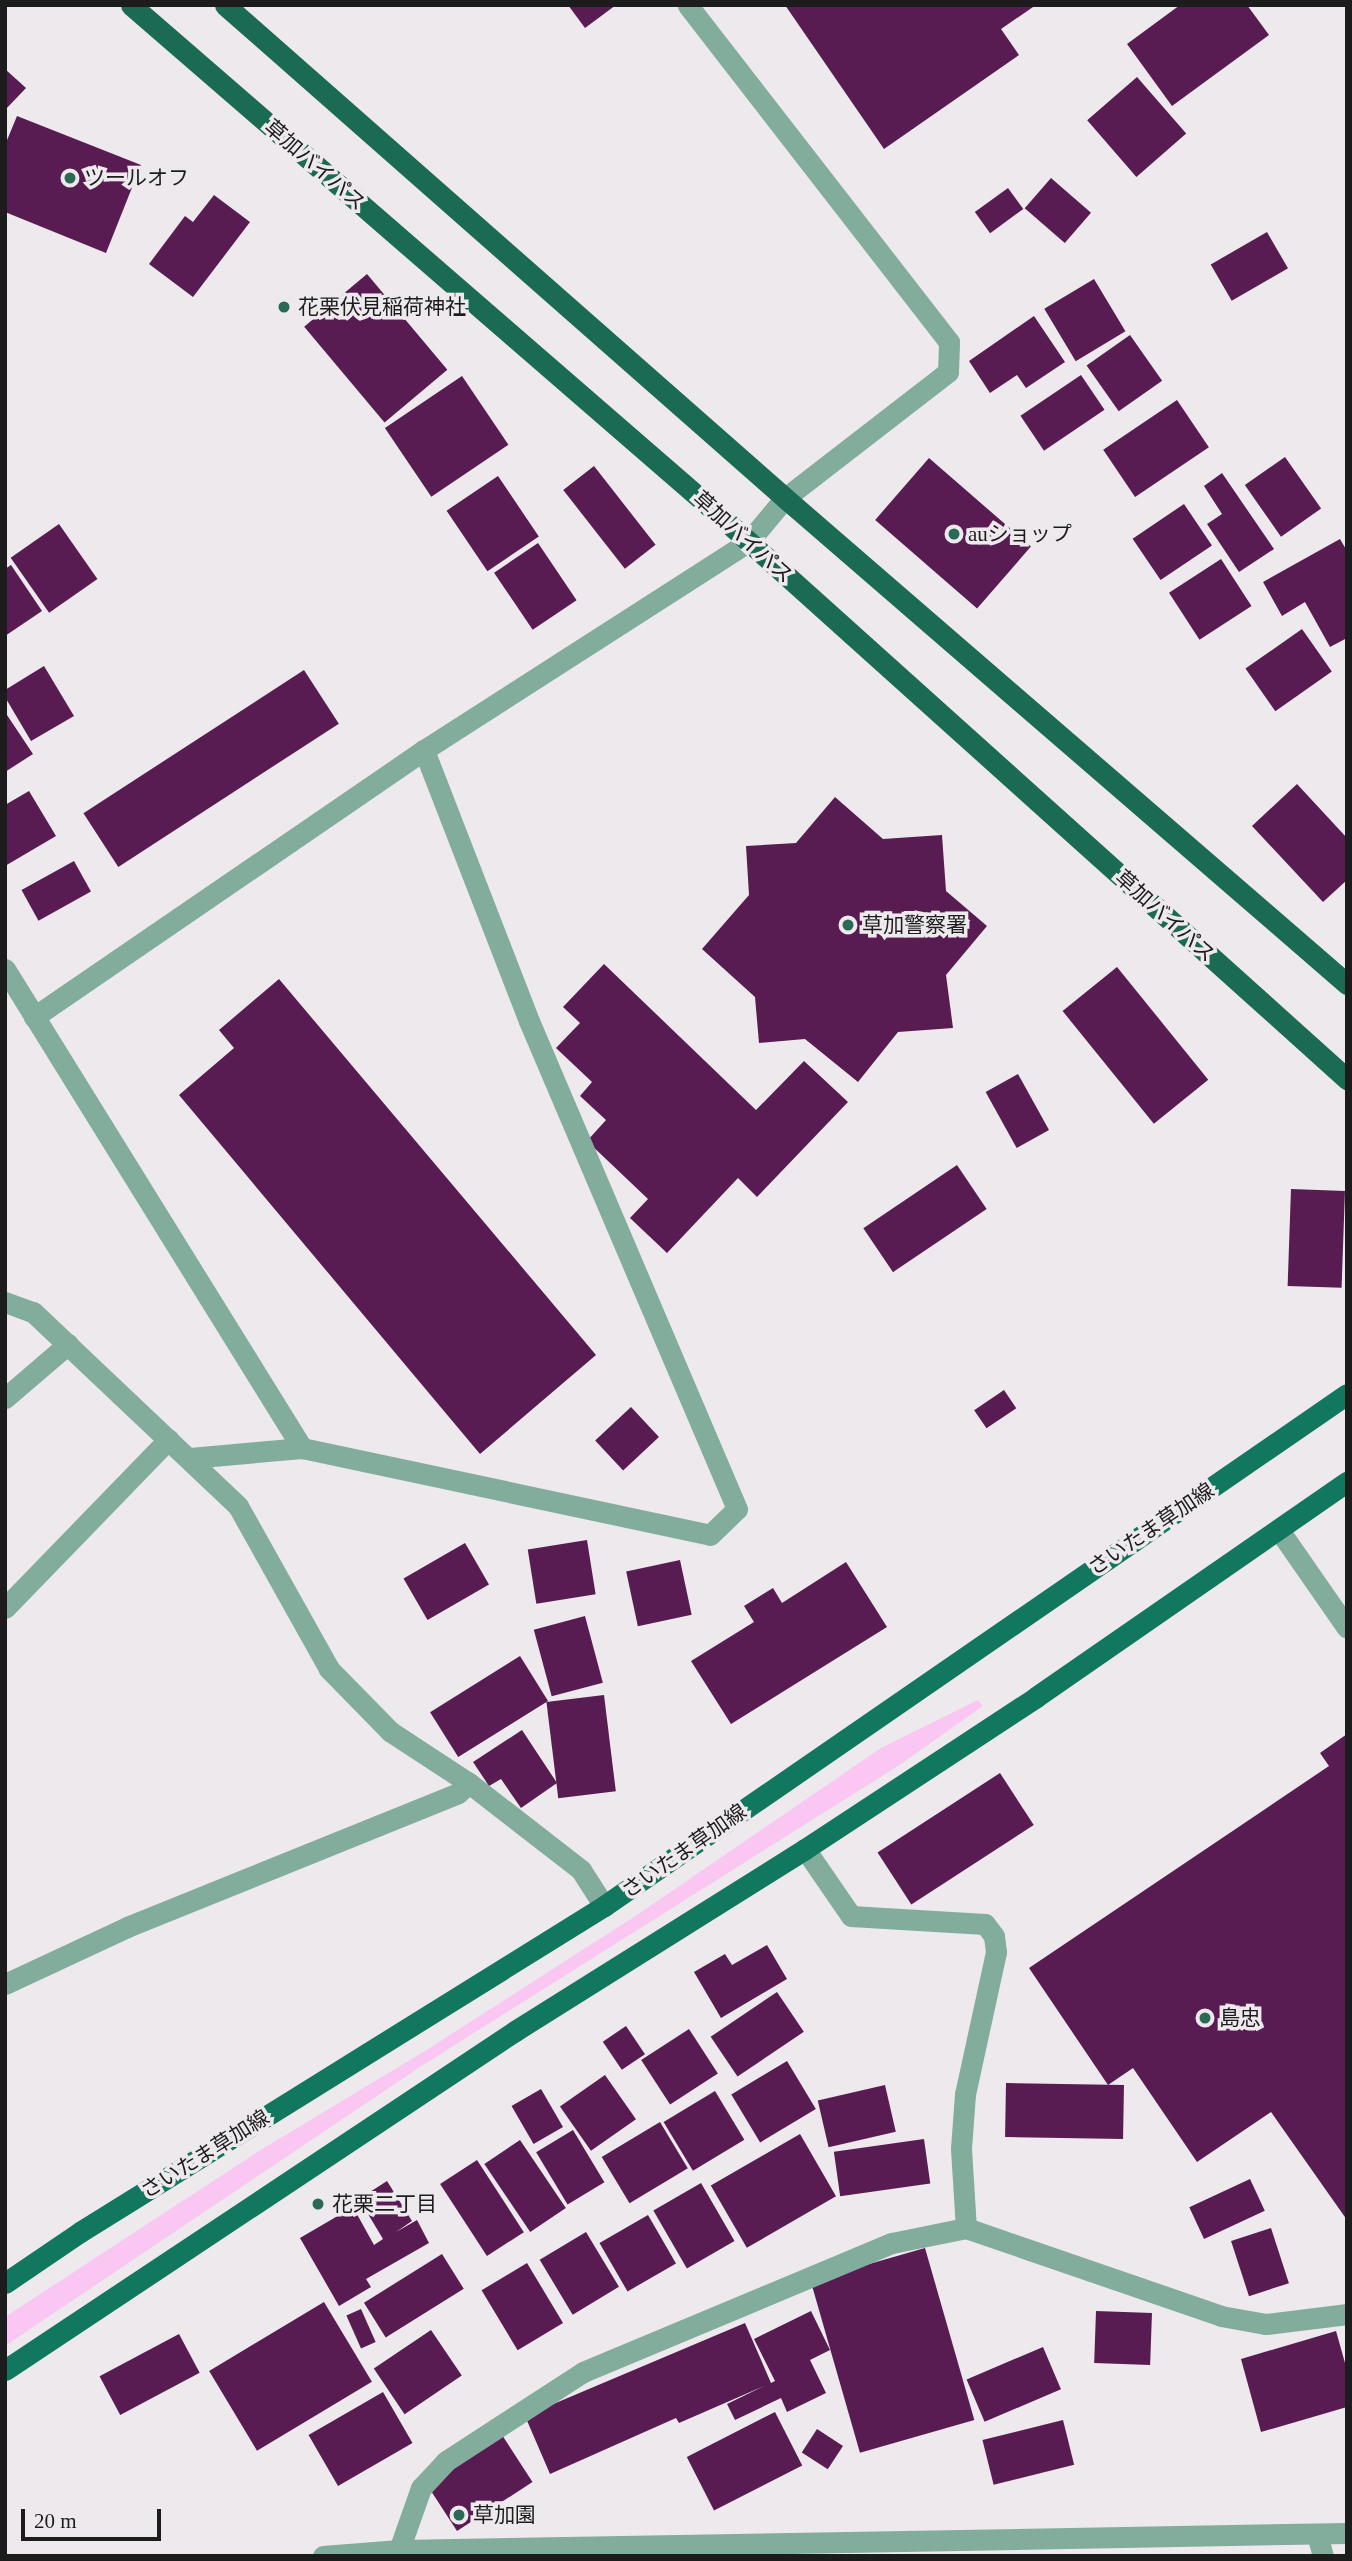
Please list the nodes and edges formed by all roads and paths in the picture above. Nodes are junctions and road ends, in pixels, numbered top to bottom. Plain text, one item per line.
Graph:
1 (131, 5) edge
2 (225, 5) edge
3 (688, 5) edge
4 (785, 498) junction
5 (748, 541) junction
6 (424, 750) junction
7 (5, 969) edge
8 (1347, 984) edge
9 (34, 1017) junction
10 (1347, 1079) edge
11 (5, 1302) edge
12 (68, 1344) junction
13 (1347, 1394) edge
14 (5, 1398) edge
15 (169, 1439) junction
16 (302, 1448) junction
17 (190, 1458) junction
18 (1347, 1482) edge
19 (1279, 1530) junction
20 (5, 1608) edge
21 (1347, 1628) edge
22 (469, 1783) junction
23 (805, 1849) junction
24 (604, 1906) junction
25 (5, 1984) edge
26 (966, 2228) junction
27 (5, 2283) edge
28 (1347, 2314) edge
29 (5, 2370) edge
30 (1347, 2533) edge
31 (1317, 2534) junction
32 (399, 2550) junction
33 (323, 2556) edge
34 (1323, 2556) edge

1 - 5 highway, 草加バイパス
2 - 4 highway
3 - 4 street
4 - 5 street
4 - 8 highway
5 - 6 street
5 - 10 highway, 草加バイパス
6 - 9 street
6 - 16 street
7 - 9 street
9 - 16 street
11 - 12 street
12 - 14 street
12 - 15 street
13 - 24 main road, さいたま草加線
15 - 17 street
15 - 20 street
16 - 17 street
17 - 22 street
18 - 19 main road
19 - 21 street
19 - 23 main road
22 - 24 street
22 - 25 street
23 - 26 street
23 - 29 main road
24 - 27 main road, さいたま草加線
26 - 28 street
26 - 32 street
30 - 31 street
31 - 32 street
31 - 34 street
32 - 33 street

